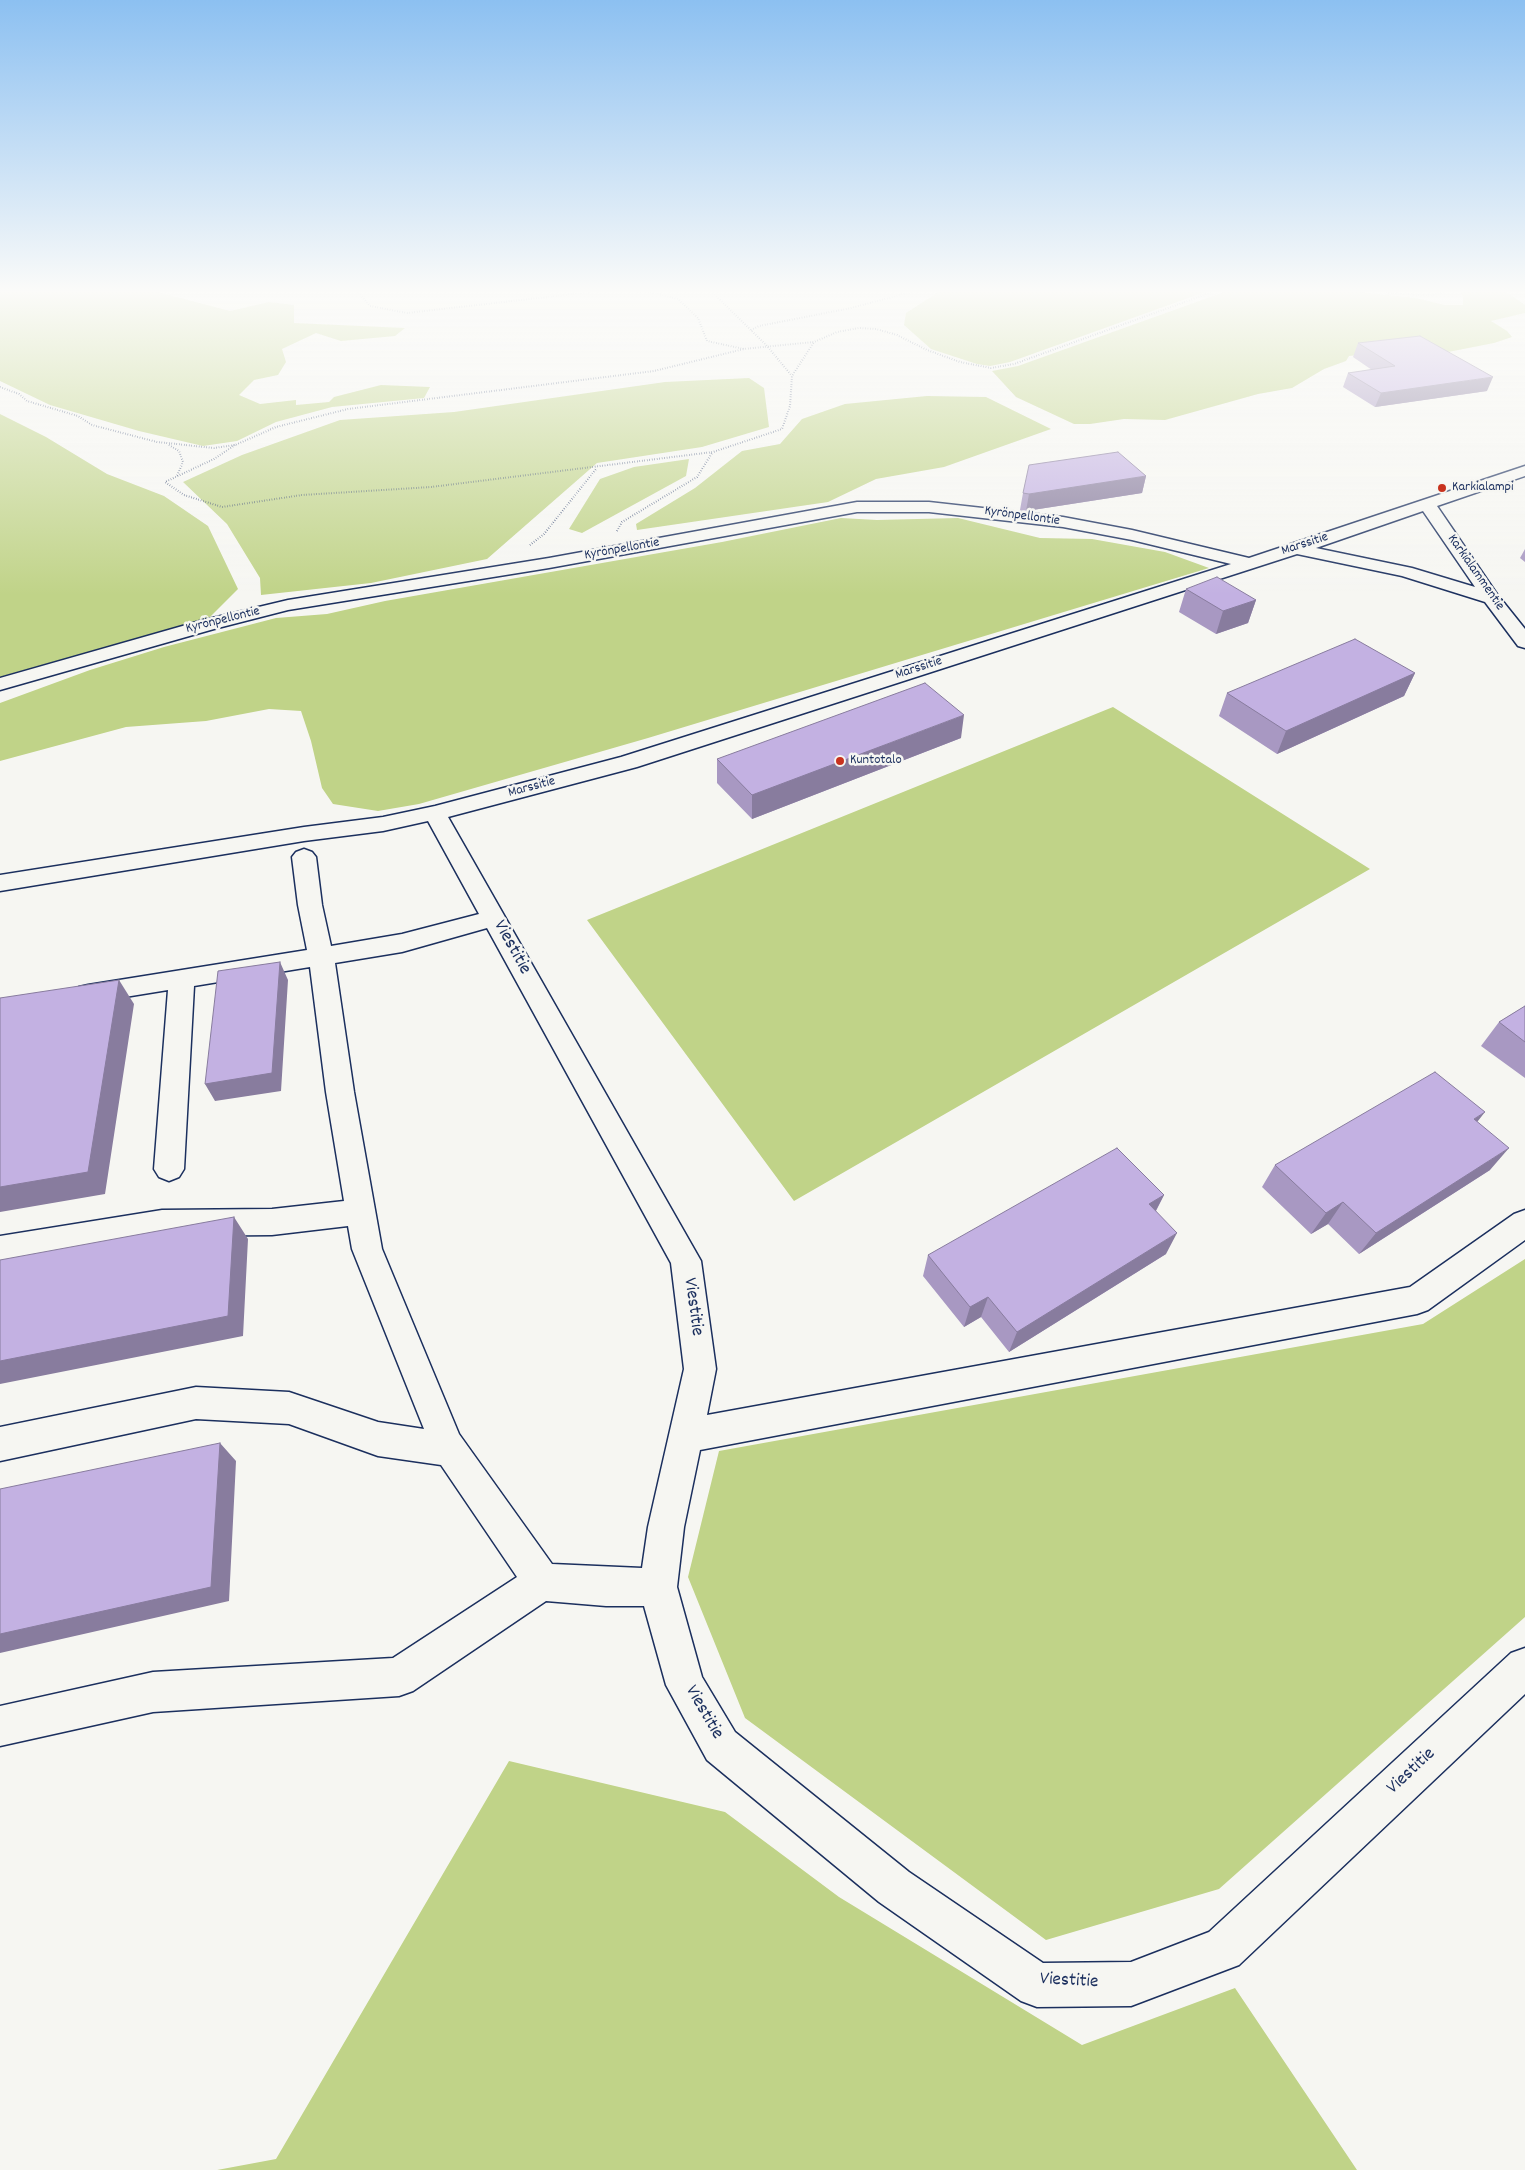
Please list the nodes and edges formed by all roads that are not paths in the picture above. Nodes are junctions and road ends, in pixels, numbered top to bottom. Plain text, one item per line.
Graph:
1 (1525, 470) edge
2 (1426, 503) junction
3 (1298, 548) junction
4 (1250, 563) junction
5 (1491, 598) junction
6 (1525, 642) edge
7 (0, 684) edge
8 (435, 813) junction
9 (304, 847) junction
10 (0, 883) edge
11 (494, 918) junction
12 (321, 956) junction
13 (182, 979) junction
14 (68, 996) edge
15 (169, 1169) dead end
16 (361, 1212) junction
17 (1525, 1223) edge
18 (0, 1249) edge
19 (685, 1436) junction
20 (0, 1444) edge
21 (450, 1450) junction
22 (542, 1582) junction
23 (658, 1587) junction
24 (1525, 1667) edge
25 (0, 1726) edge

1 - 2 street, Marssitie
2 - 3 street, Marssitie
2 - 5 street, Karkialammentie
3 - 4 street, Marssitie
3 - 5 street
4 - 7 street, Kyrönpellontie
4 - 8 street, Marssitie
5 - 6 street, Karkialammentie
8 - 9 street, Marssitie
8 - 11 street, Viestitie
9 - 10 street, Marssitie
9 - 12 street
11 - 12 street
11 - 19 street, Viestitie
12 - 13 street
12 - 16 street
13 - 14 street
13 - 15 street
16 - 18 street
16 - 21 street
17 - 19 street
19 - 23 street, Viestitie
20 - 21 street
21 - 22 street
22 - 23 street
22 - 25 street
23 - 24 street, Viestitie

